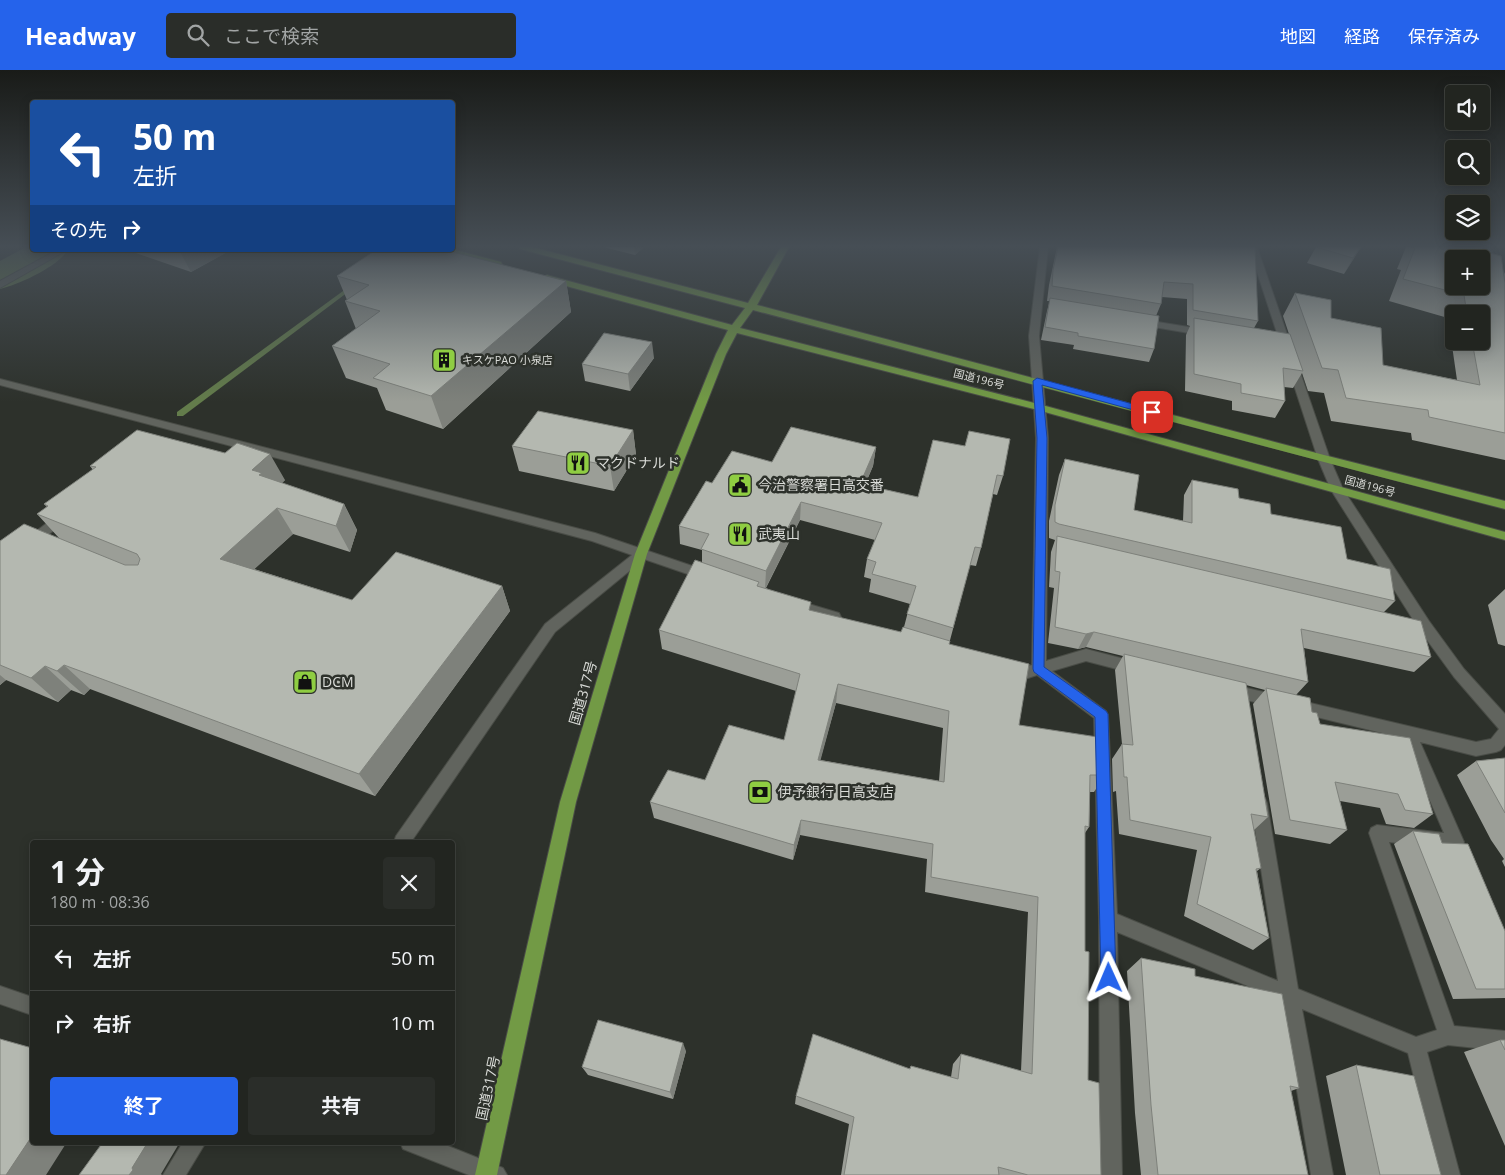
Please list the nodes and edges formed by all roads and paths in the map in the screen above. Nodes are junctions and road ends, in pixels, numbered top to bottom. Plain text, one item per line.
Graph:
1 (623, 299) edge
2 (727, 299) edge
3 (756, 299) edge
4 (1042, 299) edge
5 (1268, 299) edge
6 (752, 305) junction
7 (1133, 321) edge
8 (734, 329) junction
9 (1220, 336) edge
10 (1037, 381) junction
11 (0, 382) edge
12 (1038, 407) junction
13 (175, 427) junction
14 (160, 440) edge
15 (1324, 459) junction
16 (1337, 490) junction
17 (1504, 504) edge
18 (75, 507) edge
19 (1505, 536) edge
20 (37, 538) junction
21 (54, 545) edge
22 (641, 554) junction
23 (0, 566) edge
24 (717, 580) edge
25 (774, 598) edge
26 (849, 622) edge
27 (1413, 631) edge
28 (1432, 636) junction
29 (1000, 669) edge
30 (1038, 669) junction
31 (1150, 671) edge
32 (1214, 686) edge
33 (1242, 693) junction
34 (1245, 712) edge
35 (1505, 725) edge
36 (1408, 733) junction
37 (1505, 733) edge
38 (1257, 790) edge
39 (403, 840) edge
40 (1456, 842) junction
41 (1464, 859) edge
42 (1108, 919) junction
43 (0, 995) edge
44 (1290, 995) junction
45 (30, 1005) edge
46 (1448, 1034) junction
47 (1505, 1041) edge
48 (1416, 1047) junction
49 (194, 1145) edge
50 (417, 1145) edge
51 (489, 1174) edge
52 (174, 1175) edge
53 (1111, 1175) edge
54 (1322, 1175) edge
55 (1449, 1175) edge

1 - 8 highway, 国道196号
2 - 6 highway, 国道196号
3 - 6 highway, 国道317号
4 - 10 street
5 - 15 street
6 - 8 highway, 国道317号
6 - 10 highway, 国道196号
7 - 9 street
8 - 12 highway, 国道196号
8 - 22 highway, 国道317号
10 - 12 street
10 - 15 highway, 国道196号
11 - 13 street
12 - 16 highway, 国道196号
12 - 30 street
13 - 14 street
13 - 22 street
15 - 16 street
15 - 17 highway, 国道196号
16 - 19 highway, 国道196号
16 - 28 street
18 - 20 street
20 - 21 street
20 - 23 street
22 - 24 street
22 - 39 street
22 - 51 highway, 国道317号
25 - 26 street
27 - 28 street
28 - 35 street
29 - 30 street
30 - 31 street
30 - 42 street
32 - 33 street
33 - 34 street
33 - 36 street
36 - 37 street
36 - 40 street
38 - 44 street
40 - 41 street
40 - 46 street
42 - 44 street
42 - 53 street
43 - 45 street
44 - 48 street
44 - 54 street
46 - 47 street
46 - 48 street
48 - 55 street
49 - 52 street
50 - 51 street

